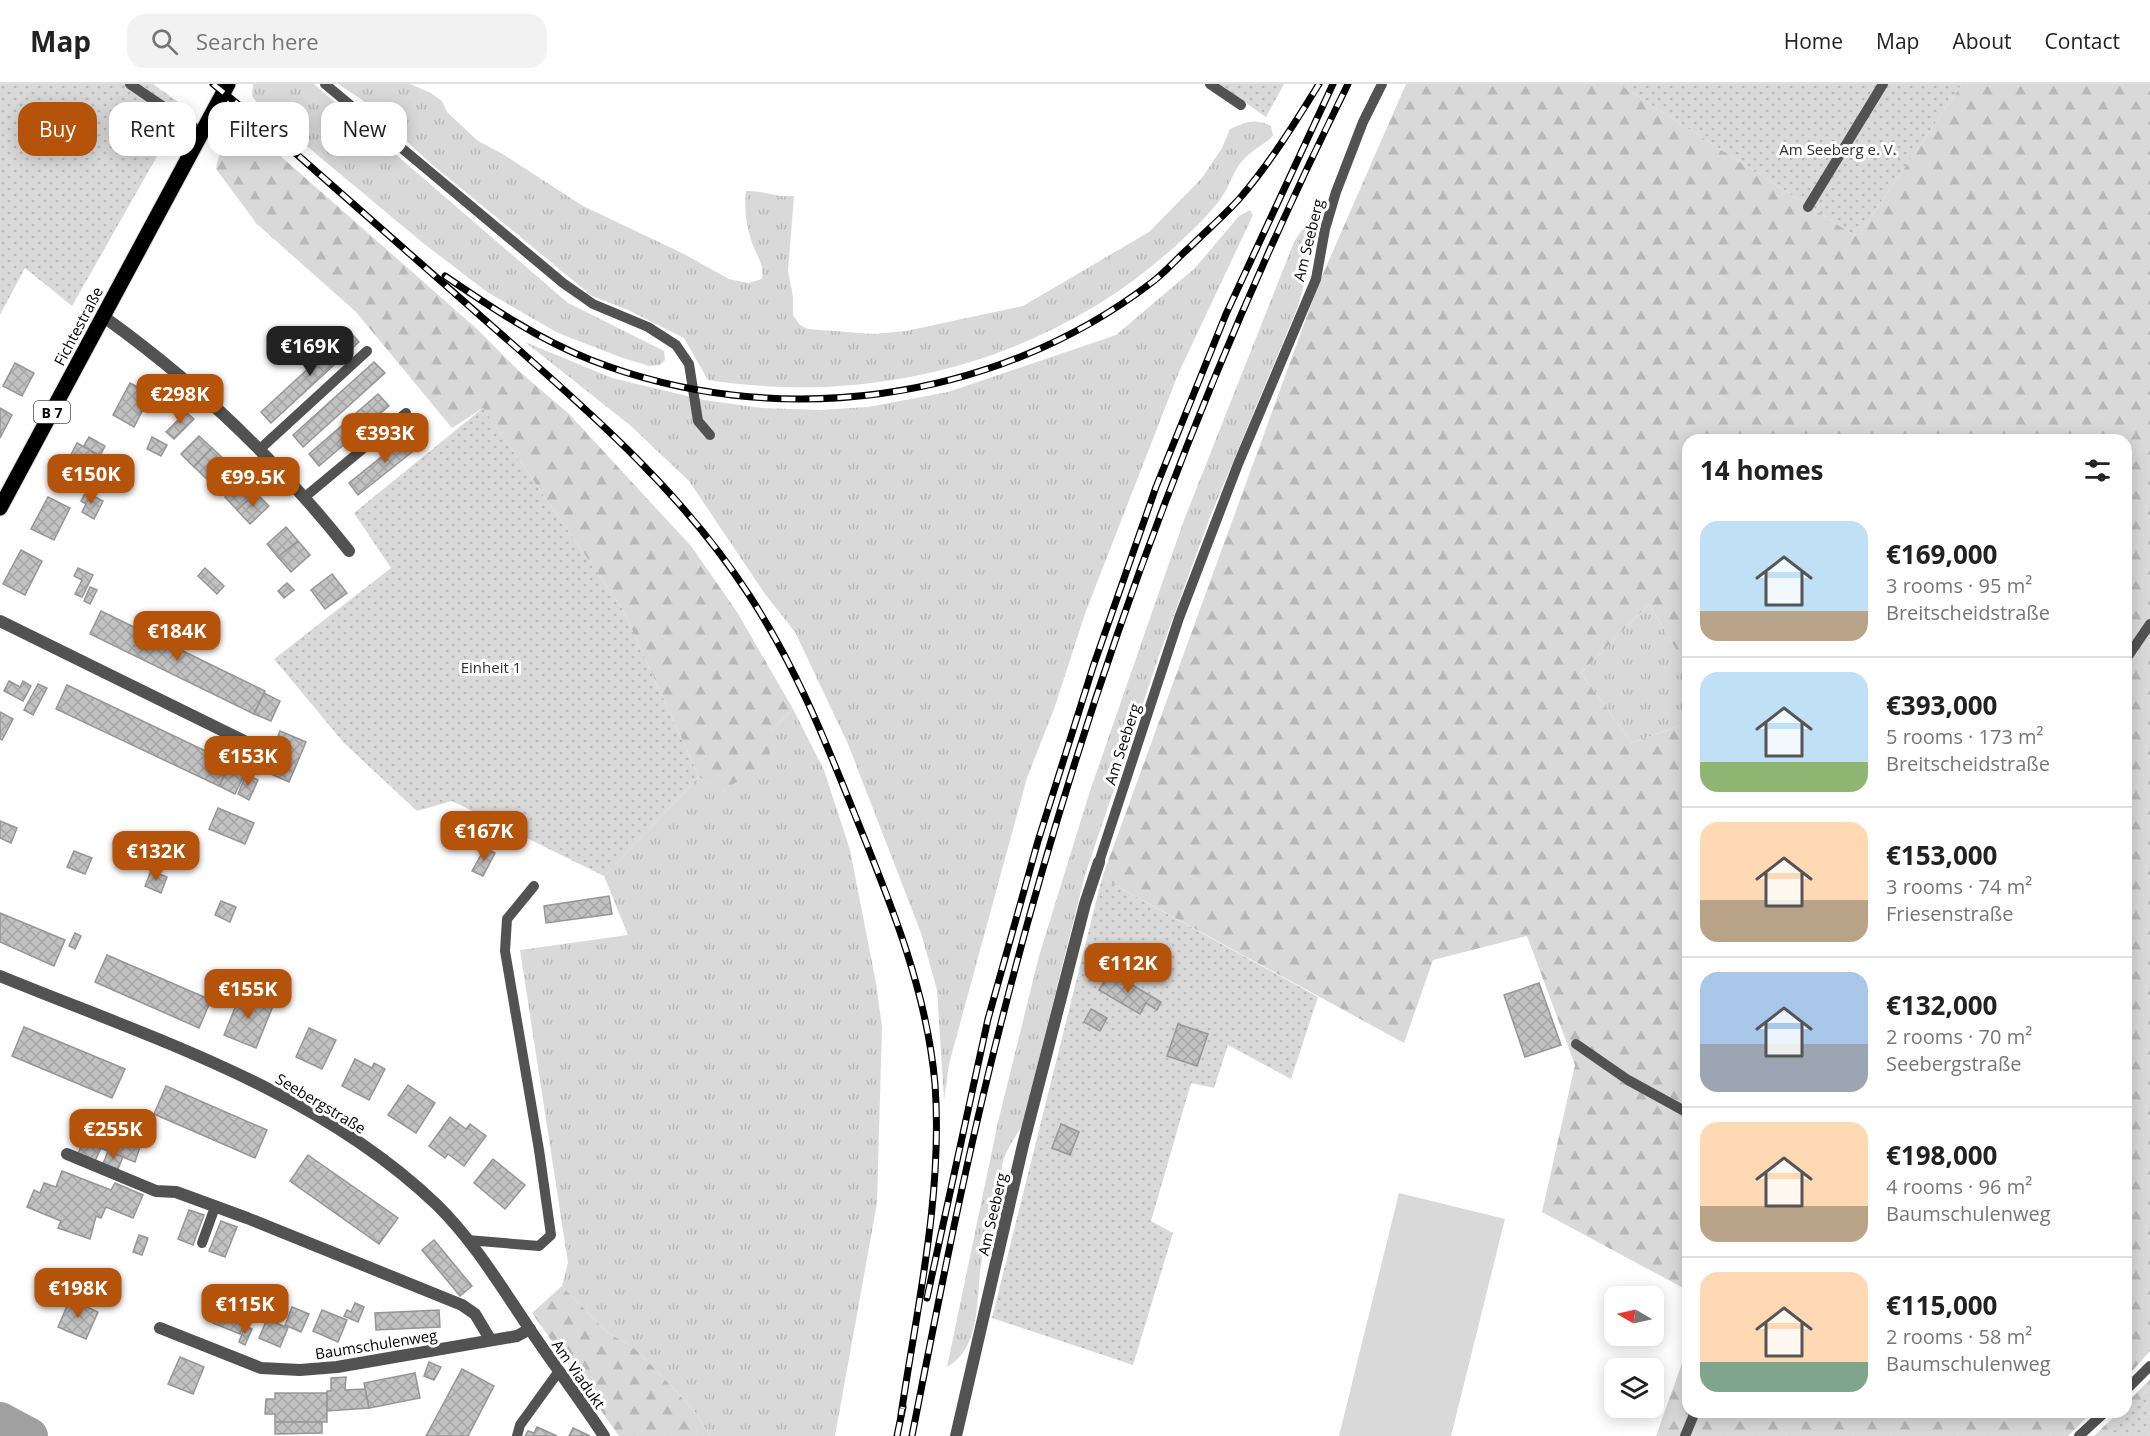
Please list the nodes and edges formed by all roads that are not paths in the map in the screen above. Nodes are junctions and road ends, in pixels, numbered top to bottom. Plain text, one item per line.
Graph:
1 (130, 84) edge
2 (228, 84) edge
3 (325, 84) edge
4 (1210, 84) edge
5 (1382, 84) edge
6 (1883, 84) edge
7 (1241, 105) dead end
8 (202, 132) junction
9 (1808, 207) dead end
10 (104, 317) junction
11 (367, 351) dead end
12 (406, 413) dead end
13 (710, 435) dead end
14 (260, 449) junction
15 (306, 496) junction
16 (0, 508) edge
17 (349, 551) dead end
18 (0, 621) edge
19 (2150, 624) edge
20 (2132, 650) edge
21 (244, 741) dead end
22 (1099, 862) joint
23 (534, 886) dead end
24 (0, 976) edge
25 (1576, 1044) dead end
26 (1682, 1110) edge
27 (67, 1154) dead end
28 (215, 1207) junction
29 (467, 1240) junction
30 (202, 1243) dead end
31 (160, 1328) dead end
32 (530, 1329) junction
33 (490, 1340) junction
34 (2150, 1365) edge
35 (560, 1371) junction
36 (2132, 1384) edge
37 (1692, 1418) edge
38 (2098, 1418) edge
39 (517, 1436) edge
40 (604, 1436) edge
41 (956, 1436) edge
42 (1685, 1436) edge
43 (2079, 1436) edge

1 - 8 lane
2 - 8 main road, B 7
3 - 13 lane
4 - 7 lane
5 - 22 lane, Am Seeberg
6 - 9 lane
8 - 10 main road, Fichtestraße / B 7
10 - 14 street
10 - 16 main road, Fichtestraße / B 7
11 - 14 lane
12 - 15 lane
14 - 15 street
15 - 17 street
18 - 21 street
19 - 20 lane
22 - 41 street, Am Seeberg
23 - 29 lane
24 - 29 street, Seebergstraße
25 - 26 lane
27 - 28 street
28 - 30 lane
28 - 33 street
29 - 32 street, Seebergstraße
31 - 33 street, Baumschulenweg
32 - 33 street, Baumschulenweg
32 - 35 street, Am Viadukt
34 - 36 lane
35 - 39 lane
35 - 40 street, Am Viadukt
37 - 42 lane
38 - 43 lane

